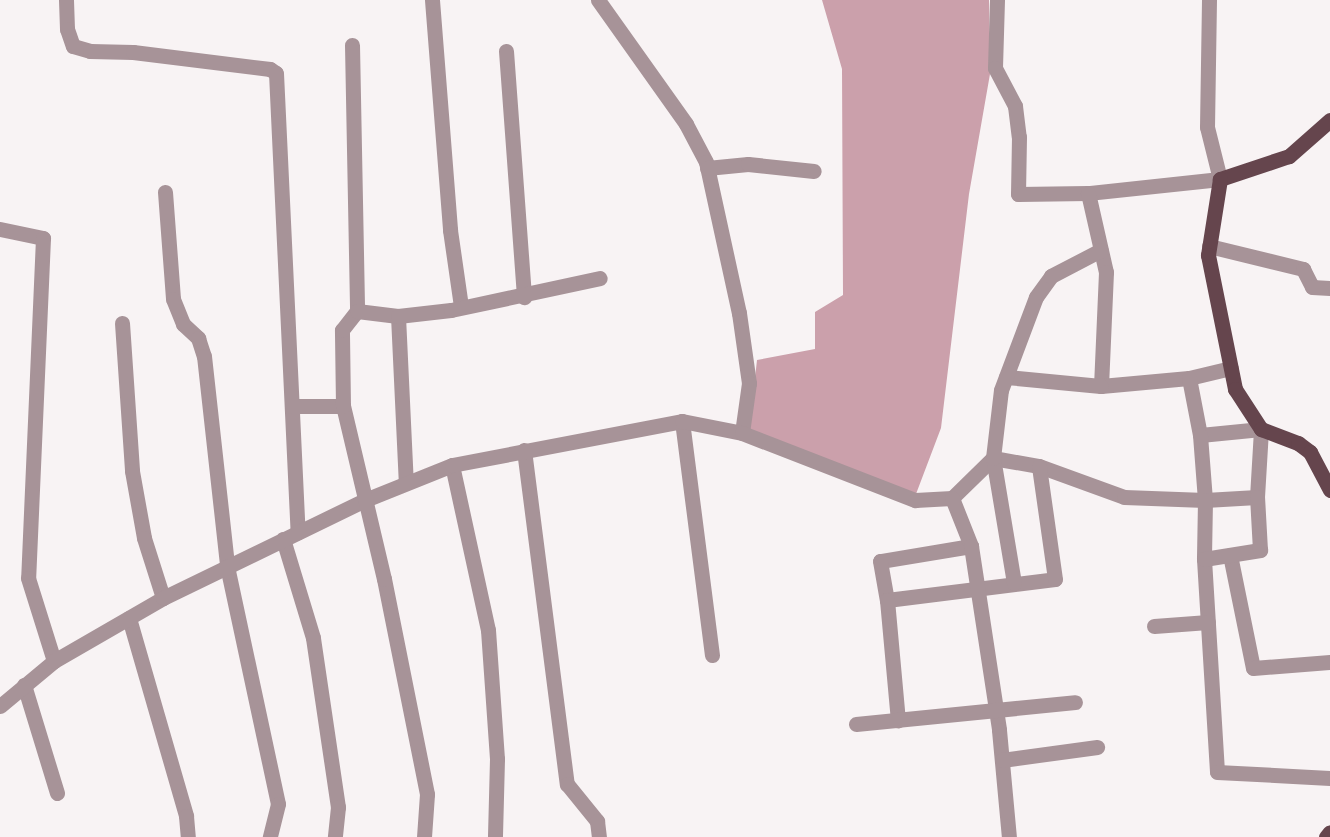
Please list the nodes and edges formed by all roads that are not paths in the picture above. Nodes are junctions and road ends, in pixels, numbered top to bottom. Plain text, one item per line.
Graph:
1 (66, 0) edge
2 (432, 0) edge
3 (598, 0) edge
4 (996, 0) edge
5 (1209, 0) edge
6 (352, 45) dead end
7 (507, 51) dead end
8 (1330, 120) edge
9 (707, 168) junction
10 (814, 171) dead end
11 (1220, 179) junction
12 (165, 192) dead end
13 (1088, 193) junction
14 (0, 229) edge
15 (1209, 246) junction
16 (1101, 250) junction
17 (600, 278) dead end
18 (1330, 288) edge
19 (524, 297) junction
20 (461, 306) junction
21 (357, 311) junction
22 (398, 316) junction
23 (122, 323) dead end
24 (1231, 369) junction
25 (1006, 377) junction
26 (1189, 378) junction
27 (1101, 386) junction
28 (292, 406) junction
29 (343, 406) junction
30 (681, 421) junction
31 (1261, 429) junction
32 (742, 434) junction
33 (1200, 435) junction
34 (524, 450) junction
35 (993, 458) junction
36 (452, 465) junction
37 (1039, 466) junction
38 (406, 483) junction
39 (1328, 483) edge
40 (1257, 497) junction
41 (952, 498) junction
42 (365, 500) junction
43 (1205, 500) junction
44 (298, 532) junction
45 (284, 538) junction
46 (971, 546) junction
47 (1230, 555) junction
48 (1204, 559) junction
49 (227, 566) junction
50 (1014, 583) junction
51 (977, 588) junction
52 (163, 598) junction
53 (887, 600) junction
54 (129, 618) junction
55 (1208, 622) junction
56 (1154, 626) dead end
57 (712, 656) dead end
58 (54, 661) junction
59 (1330, 662) edge
60 (24, 685) junction
61 (1075, 702) dead end
62 (0, 706) edge
63 (996, 712) junction
64 (898, 720) junction
65 (856, 724) dead end
66 (1097, 747) dead end
67 (1002, 759) junction
68 (1330, 778) edge
69 (57, 793) dead end
70 (1330, 832) edge
71 (188, 837) edge
72 (270, 837) edge
73 (335, 837) edge
74 (424, 837) edge
75 (495, 837) edge
76 (599, 837) edge
77 (1009, 837) edge
78 (1326, 837) edge

1 - 28 street
2 - 20 street
3 - 9 street
4 - 13 street
5 - 11 street
6 - 21 street
7 - 19 street
8 - 11 main road
9 - 10 street
9 - 32 street
11 - 13 street
11 - 15 main road
12 - 49 street
13 - 16 street
14 - 58 street
15 - 18 street
15 - 24 main road
16 - 25 street
16 - 27 street
17 - 19 street
19 - 20 street
20 - 22 street
21 - 22 street
21 - 29 street
22 - 38 street
23 - 52 street
24 - 26 street
24 - 31 main road
25 - 27 street
25 - 35 street
26 - 27 street
26 - 33 street
28 - 29 street
28 - 44 street
29 - 42 street
30 - 32 street
30 - 34 street
30 - 57 street
31 - 33 street
31 - 39 main road
31 - 40 street
32 - 41 street
33 - 43 street
34 - 36 street
34 - 76 street
35 - 37 street
35 - 41 street
35 - 50 street
36 - 38 street
36 - 75 street
37 - 43 street
37 - 50 street
38 - 42 street
40 - 43 street
40 - 47 street
41 - 46 street
42 - 44 street
42 - 74 street
43 - 48 street
44 - 45 street
45 - 49 street
45 - 73 street
46 - 51 street
46 - 53 street
47 - 48 street
47 - 59 street
48 - 55 street
49 - 52 street
49 - 72 street
50 - 51 street
51 - 53 street
51 - 63 street
52 - 54 street
53 - 64 street
54 - 58 street
54 - 71 street
55 - 56 street
55 - 68 street
58 - 60 street
60 - 62 street
60 - 69 street
61 - 63 street
63 - 64 street
63 - 67 street
64 - 65 street
66 - 67 street
67 - 77 street
70 - 78 main road

